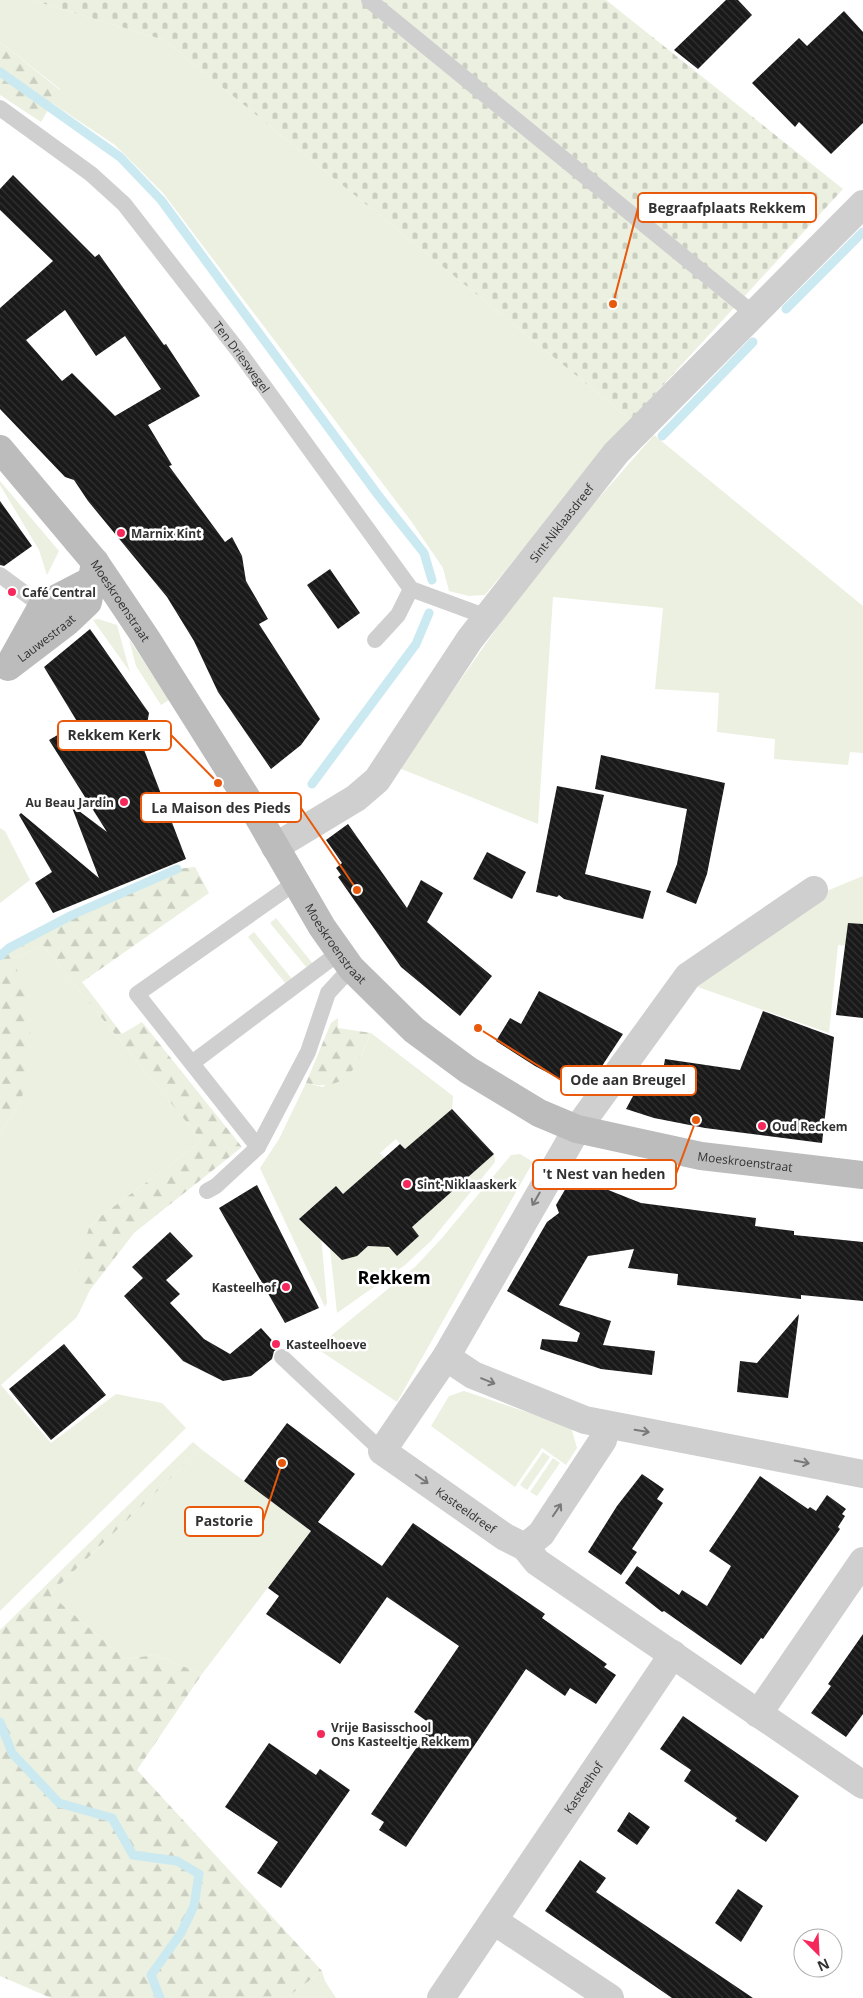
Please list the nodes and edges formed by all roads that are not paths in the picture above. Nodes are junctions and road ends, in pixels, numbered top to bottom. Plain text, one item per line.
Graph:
1 (369, 0) edge
2 (0, 108) edge
3 (863, 204) edge
4 (756, 315) junction
5 (0, 449) edge
6 (93, 572) junction
7 (0, 575) edge
8 (411, 589) junction
9 (42, 606) junction
10 (487, 618) junction
11 (375, 640) dead end
12 (4, 672) edge
13 (275, 847) junction
14 (295, 883) junction
15 (814, 890) dead end
16 (346, 960) junction
17 (192, 1062) junction
18 (573, 1135) junction
19 (258, 1147) junction
20 (863, 1176) edge
21 (207, 1191) dead end
22 (446, 1357) junction
23 (282, 1358) dead end
24 (606, 1425) junction
25 (382, 1451) junction
26 (863, 1474) edge
27 (525, 1547) junction
28 (863, 1561) edge
29 (673, 1654) junction
30 (758, 1714) junction
31 (863, 1785) edge
32 (494, 1921) junction
33 (441, 1998) edge
34 (610, 1998) edge

1 - 4 lane
2 - 8 lane, Ten Drieswegel
3 - 4 street, Sint-Niklaasdreef
4 - 10 street, Sint-Niklaasdreef
5 - 6 main road, Moeskroenstraat
6 - 9 main road, Lauwestraat
6 - 12 main road, Lauwestraat
6 - 13 main road, Moeskroenstraat
7 - 9 lane
8 - 10 lane
8 - 11 lane
9 - 12 main road, Lauwestraat
10 - 13 street, Sint-Niklaasdreef
13 - 14 main road, Moeskroenstraat
14 - 16 main road, Moeskroenstraat
14 - 17 lane
15 - 18 street
16 - 17 lane
16 - 18 main road, Moeskroenstraat
16 - 19 lane
17 - 19 lane
18 - 20 main road, Moeskroenstraat
18 -> 22 street
19 - 21 lane
22 -> 24 street
22 - 25 street
23 - 25 lane
24 -> 26 street
27 -> 24 street
25 -> 27 street, Kasteeldreef
27 - 29 street
28 - 30 street
29 - 30 street
29 - 32 street, Kasteelhof
30 - 31 street
32 - 33 street, Kasteelhof
32 - 34 street

